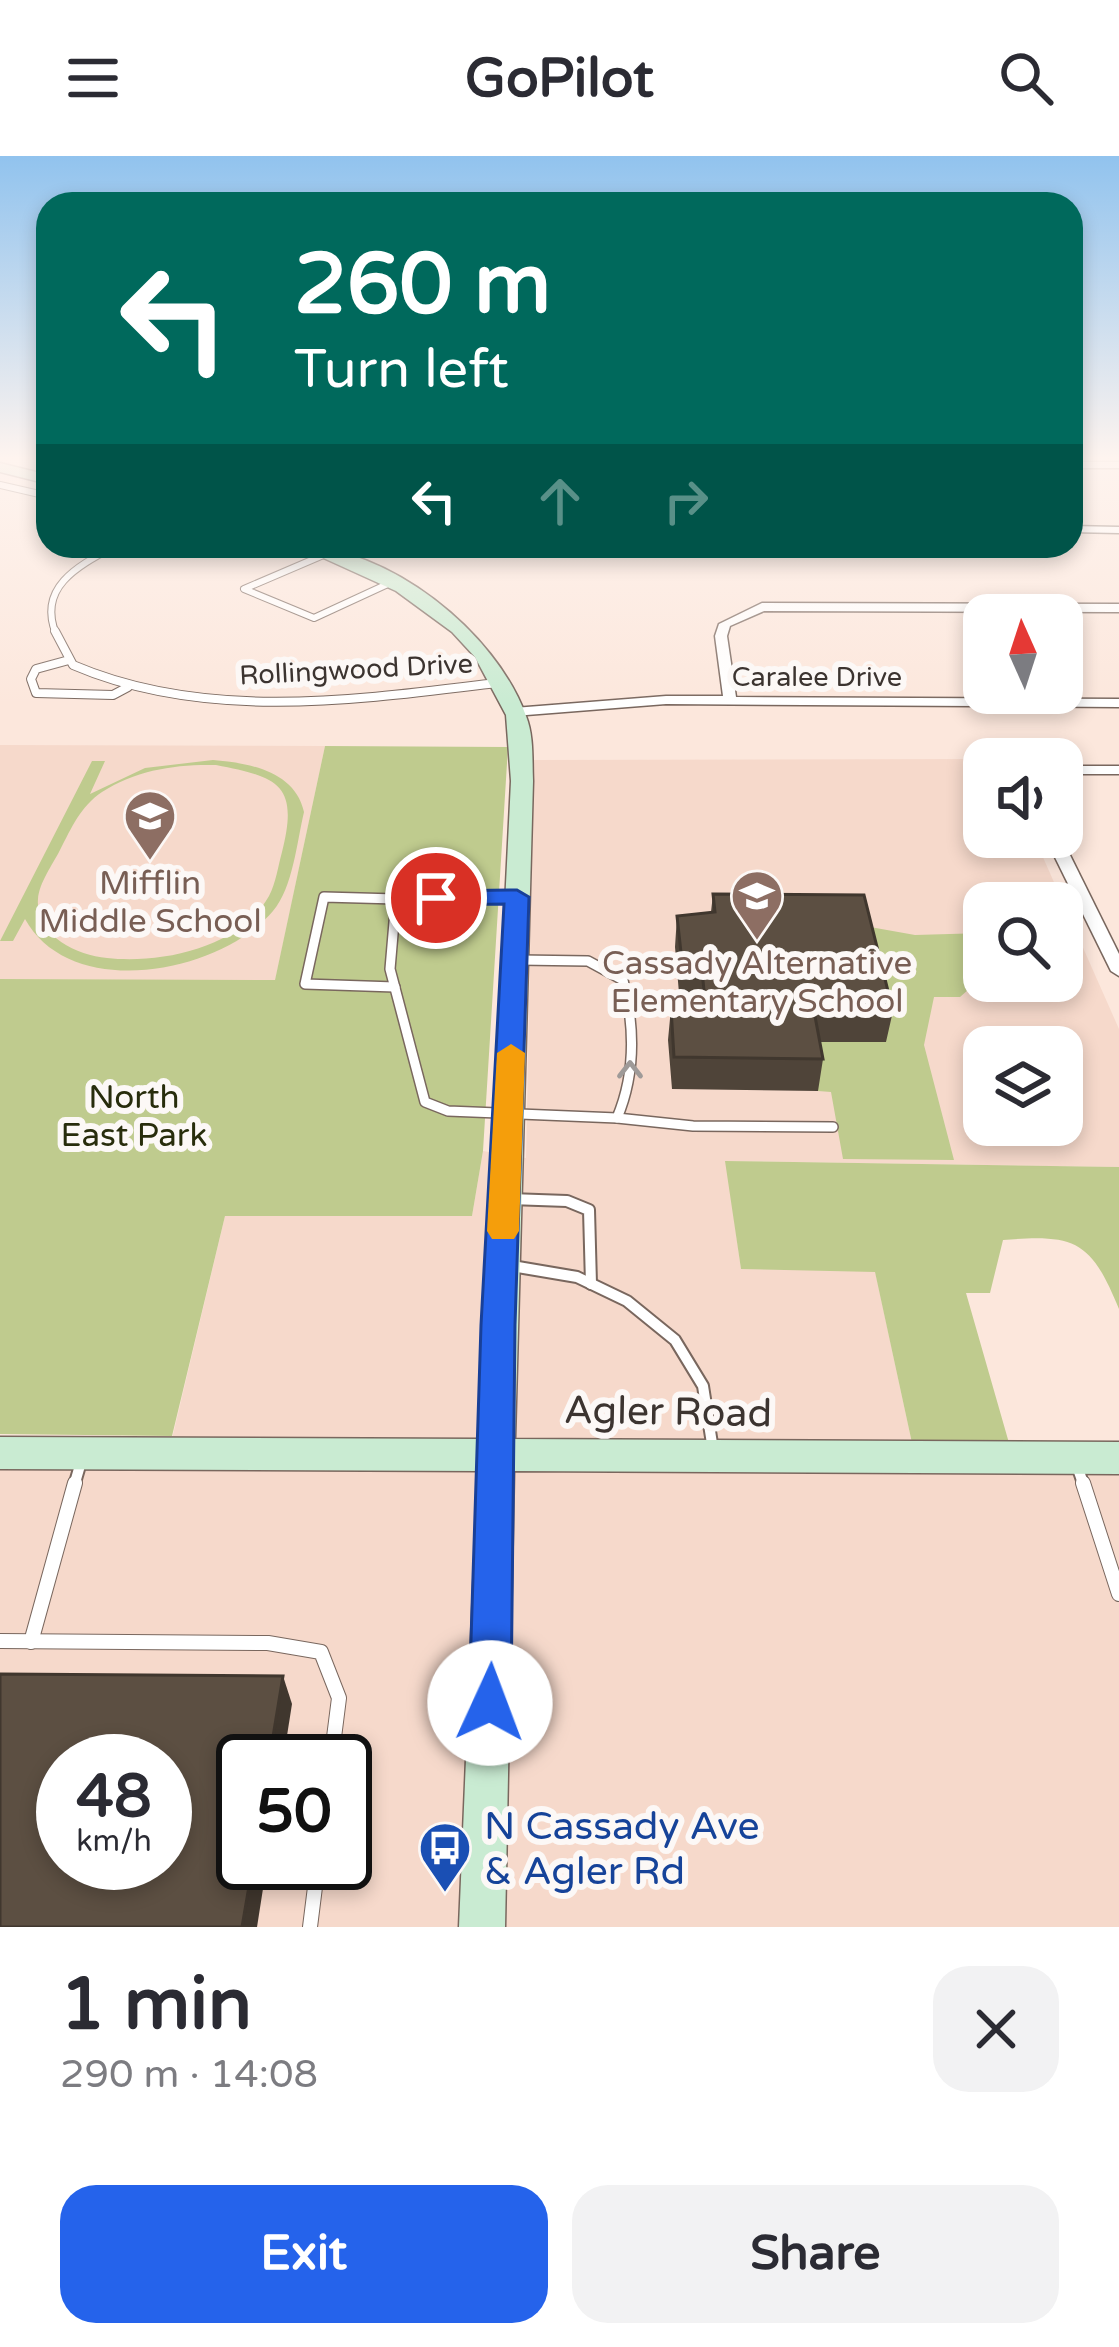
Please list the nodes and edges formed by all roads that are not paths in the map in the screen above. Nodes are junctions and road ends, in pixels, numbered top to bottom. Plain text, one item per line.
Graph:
1 (92, 558) edge
2 (301, 558) edge
3 (338, 558) edge
4 (393, 582) junction
5 (1119, 608) edge
6 (71, 662) junction
7 (502, 682) junction
8 (128, 687) junction
9 (730, 700) junction
10 (1119, 704) edge
11 (514, 712) junction
12 (1083, 770) edge
13 (1119, 770) edge
14 (1063, 858) edge
15 (517, 897) junction
16 (396, 898) junction
17 (514, 960) junction
18 (1119, 970) edge
19 (395, 987) junction
20 (509, 1116) junction
21 (617, 1118) junction
22 (833, 1127) dead end
23 (505, 1199) junction
24 (501, 1264) junction
25 (591, 1284) junction
26 (497, 1452) junction
27 (0, 1453) edge
28 (83, 1453) junction
29 (714, 1455) junction
30 (1074, 1457) junction
31 (1119, 1458) edge
32 (1119, 1594) edge
33 (0, 1641) edge
34 (31, 1642) junction
35 (334, 1734) edge
36 (315, 1890) edge
37 (310, 1927) edge
38 (482, 1927) edge

1 - 6 lane
2 - 4 lane
3 - 4 main road
4 - 7 main road
5 - 9 street
6 - 8 lane, Rollingwood Drive
6 - 8 lane
7 - 8 lane, Rollingwood Drive
7 - 11 main road
9 - 10 street, Caralee Drive
9 - 11 street, Caralee Drive
11 - 15 main road
12 - 13 street
14 - 18 street
15 - 16 lane
15 - 17 main road
16 - 19 lane
16 - 19 lane
17 - 20 main road
21 -> 17 lane
19 - 20 lane
20 - 21 lane
20 - 23 main road
21 - 22 lane
23 - 24 main road
23 - 25 lane
24 - 25 lane
24 - 26 main road
25 - 29 lane
26 - 28 main road, Agler Road
26 - 29 main road, Agler Road
26 - 38 main road
27 - 28 main road, Agler Road
28 - 34 lane
29 - 30 main road, Agler Road
30 - 31 main road, Agler Road
30 - 32 lane
33 - 34 lane
34 - 35 lane
36 - 37 lane

